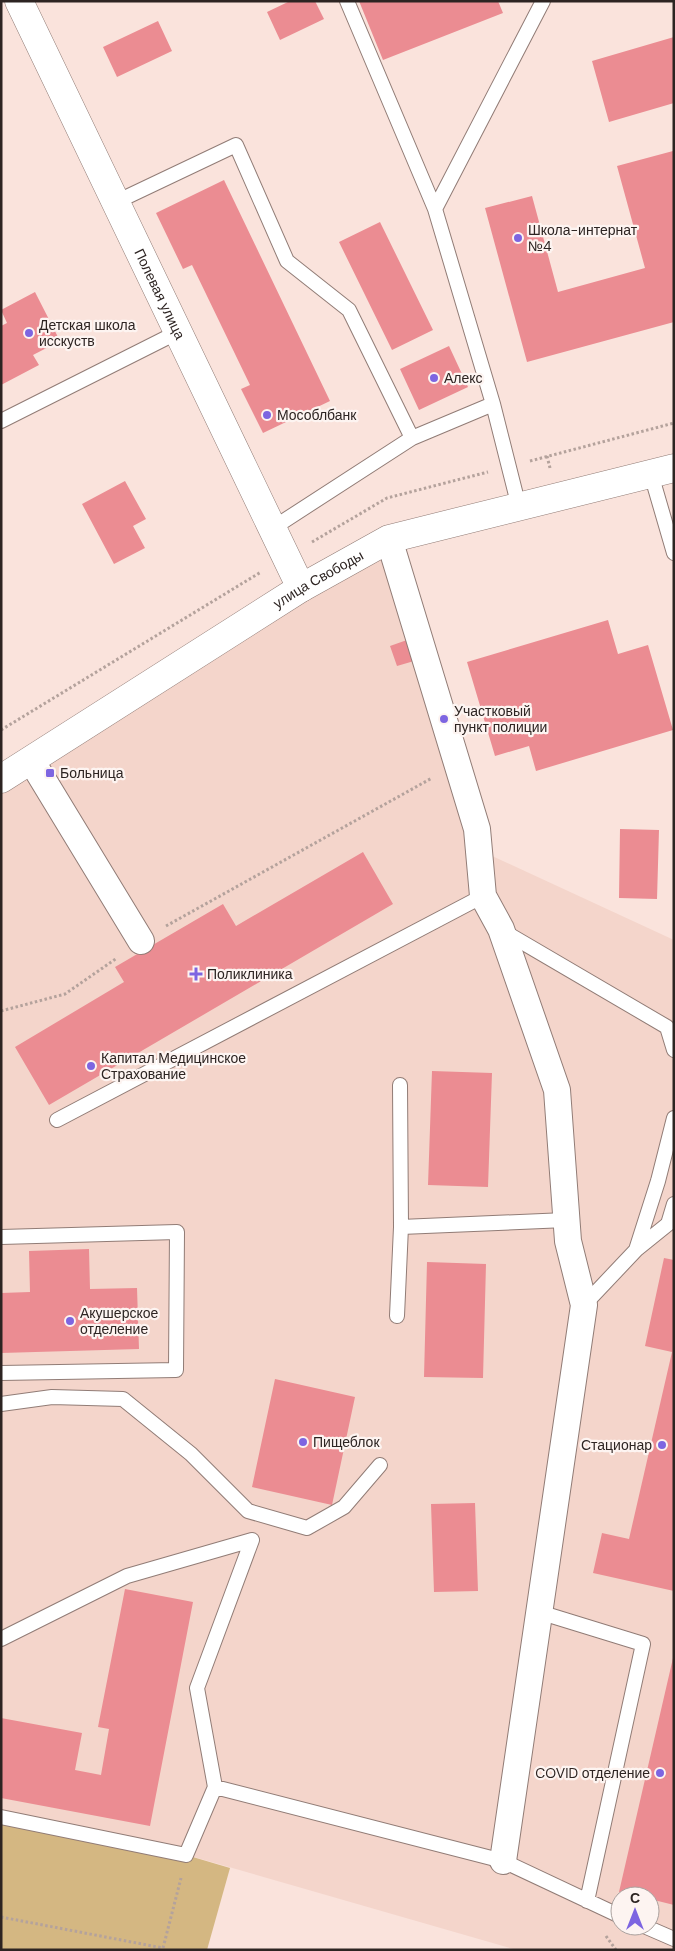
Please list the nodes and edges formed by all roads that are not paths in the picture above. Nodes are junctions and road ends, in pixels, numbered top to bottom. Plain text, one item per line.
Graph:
1 (19, 1) edge
2 (347, 1) edge
3 (543, 1) edge
4 (116, 202) junction
5 (435, 210) junction
6 (178, 332) junction
7 (493, 404) junction
8 (1, 420) edge
9 (412, 438) junction
10 (662, 471) edge
11 (519, 507) junction
12 (273, 528) junction
13 (390, 539) junction
14 (674, 553) edge
15 (300, 588) junction
16 (31, 760) junction
17 (1, 779) edge
18 (483, 896) junction
19 (501, 929) junction
20 (141, 941) road end
21 (674, 1050) edge
22 (400, 1085) dead end
23 (674, 1118) edge
24 (57, 1120) dead end
25 (674, 1204) edge
26 (566, 1220) junction
27 (401, 1227) junction
28 (1, 1237) edge
29 (636, 1250) junction
30 (584, 1305) junction
31 (397, 1316) dead end
32 (1, 1373) edge
33 (1, 1404) edge
34 (380, 1466) dead end
35 (539, 1612) junction
36 (1, 1640) edge
37 (216, 1787) junction
38 (1, 1817) edge
39 (503, 1861) junction
40 (587, 1901) junction
41 (610, 1911) edge
42 (660, 1933) edge
43 (674, 1939) edge

1 - 4 main road, Полевая улица
2 - 5 lane
3 - 5 lane
4 - 6 main road, Полевая улица
4 - 9 lane
5 - 7 lane
6 - 8 lane
6 - 12 main road, Полевая улица
7 - 9 lane
7 - 11 lane
9 - 12 lane
10 - 11 main road, улица Свободы
10 - 14 lane
11 - 13 main road, улица Свободы
12 - 15 main road, Полевая улица
13 - 15 main road, улица Свободы
13 - 18 street
15 - 16 main road, улица Свободы
16 - 17 main road, улица Свободы
16 - 20 street
18 - 19 street
18 - 24 lane
19 - 21 lane
19 - 26 street
22 - 27 lane
23 - 29 lane
25 - 29 lane
26 - 27 lane
26 - 30 street
27 - 31 lane
28 - 32 lane
29 - 30 lane
30 - 35 street
33 - 34 lane
35 - 39 street
35 - 40 lane
36 - 37 lane
37 - 38 lane
37 - 39 lane
39 - 40 lane
40 - 41 lane
42 - 43 lane

